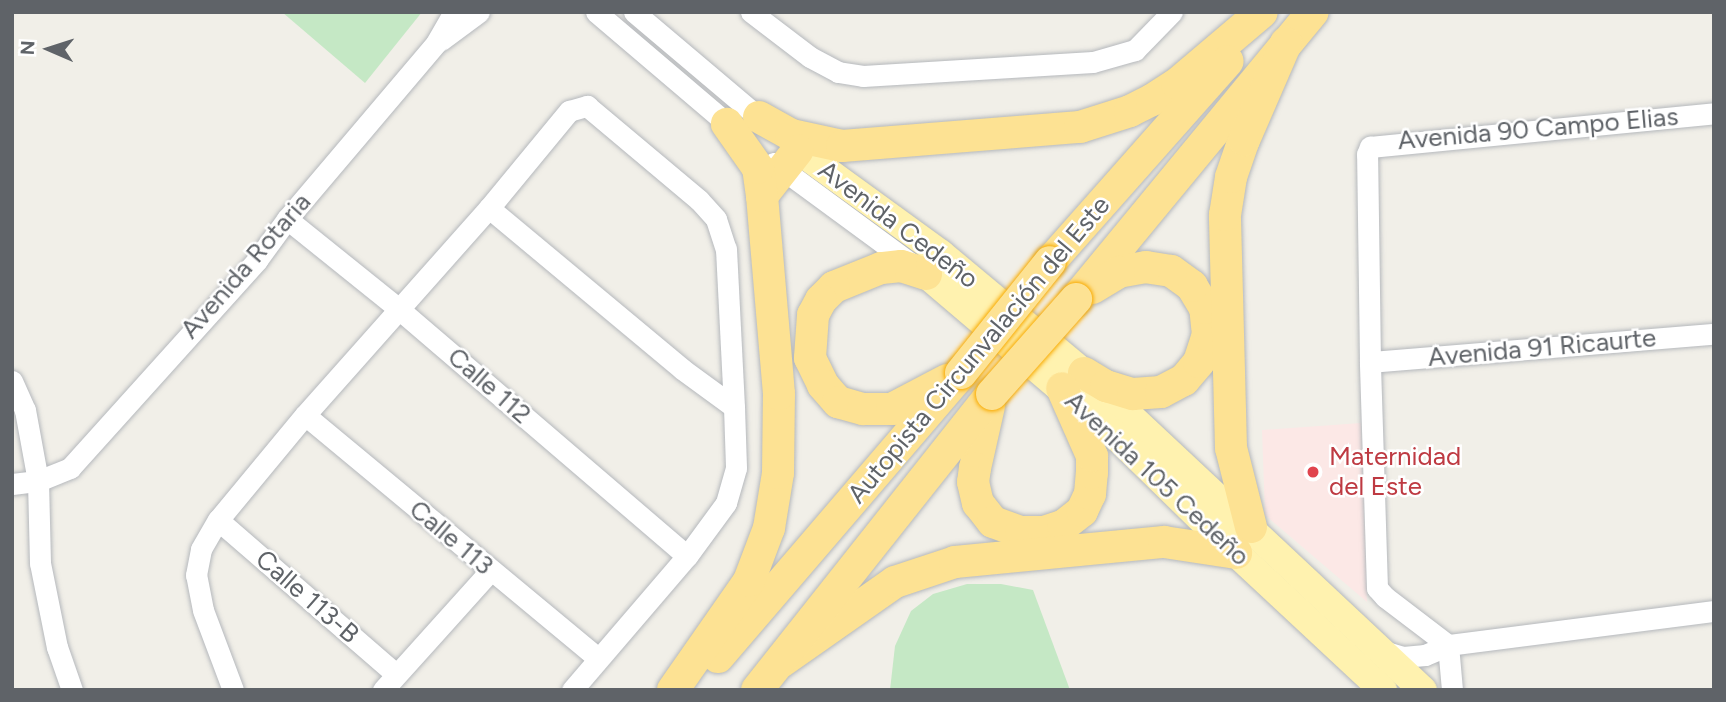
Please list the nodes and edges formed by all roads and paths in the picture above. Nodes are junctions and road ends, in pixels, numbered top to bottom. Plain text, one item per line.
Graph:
1 (454, 12) edge
2 (479, 12) edge
3 (596, 12) edge
4 (634, 12) edge
5 (751, 12) edge
6 (1172, 12) edge
7 (1262, 12) edge
8 (1270, 12) edge
9 (1313, 12) edge
10 (436, 43) junction
11 (1286, 43) junction
12 (1714, 113) edge
13 (759, 117) junction
14 (727, 124) junction
15 (790, 160) junction
16 (762, 196) junction
17 (489, 208) junction
18 (287, 219) junction
19 (926, 274) junction
20 (1076, 299) junction
21 (400, 310) junction
22 (1714, 334) edge
23 (1370, 362) junction
24 (961, 373) junction
25 (12, 381) edge
26 (1073, 381) junction
27 (992, 394) junction
28 (734, 407) junction
29 (305, 415) junction
30 (38, 481) junction
31 (12, 484) edge
32 (218, 520) junction
33 (1243, 540) junction
34 (687, 556) junction
35 (490, 571) junction
36 (1714, 611) edge
37 (1448, 646) junction
38 (1383, 651) junction
39 (598, 658) junction
40 (781, 662) junction
41 (390, 682) edge
42 (72, 690) edge
43 (233, 690) edge
44 (572, 690) edge
45 (673, 690) edge
46 (690, 690) edge
47 (757, 690) edge
48 (1383, 690) edge
49 (1423, 690) edge
50 (1452, 690) edge

1 - 10 street, Avenida Rotaria
2 - 10 street
3 - 14 street, Avenida Cedeño
4 - 13 street, Avenida Cedeño
5 - 6 street
7 - 13 highway
8 - 24 highway, Autopista Circunvalación del Este, bridge
9 - 11 highway, Autopista Circunvalación del Este
10 - 18 street, Avenida Rotaria
11 - 20 highway, Autopista Circunvalación del Este
11 - 33 highway
12 - 23 street, Avenida 90 Campo Elias
13 - 15 street, Avenida Cedeño
14 - 15 street, Avenida Cedeño
14 - 16 highway
15 - 16 highway
15 - 19 street, Avenida Cedeño
15 - 26 main road, Avenida Cedeño
16 - 45 highway
17 - 21 street
17 - 28 street
17 - 28 street
18 - 21 street, Calle 112
18 - 30 street, Avenida Rotaria
19 - 24 highway
19 - 26 main road, Avenida 105 Cedeño
20 - 26 highway
20 - 27 highway, Autopista Circunvalación del Este, bridge
21 - 29 street
21 - 34 street, Calle 112
22 - 23 street, Avenida 91 Ricaurte
23 - 37 street
24 - 46 highway, Autopista Circunvalación del Este
25 - 30 street
26 - 27 highway
26 - 33 main road, Avenida 105 Cedeño
27 - 40 highway, Autopista Circunvalación del Este
28 - 34 street
29 - 32 street
29 - 35 street, Calle 113
30 - 31 street, Avenida Rotaria
30 - 42 street
32 - 41 street, Calle 113-B
32 - 43 street
33 - 38 main road, Avenida 105 Cedeño
33 - 40 highway
33 - 48 main road, Avenida 105 Cedeño
34 - 39 street
35 - 39 street, Calle 113
35 - 41 street
36 - 37 street
37 - 38 street
37 - 50 street
38 - 49 main road, Avenida 105 Cedeño
39 - 44 street
40 - 47 highway, Autopista Circunvalación del Este

